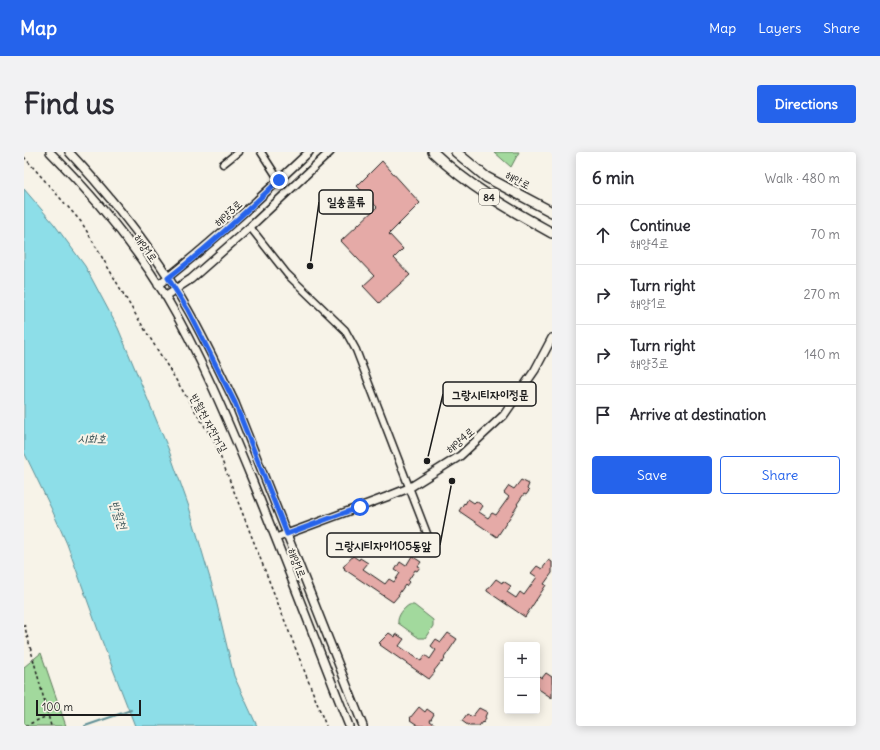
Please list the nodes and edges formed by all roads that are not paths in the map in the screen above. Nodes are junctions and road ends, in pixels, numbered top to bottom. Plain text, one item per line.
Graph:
1 (50, 152) edge
2 (69, 152) edge
3 (238, 152) edge
4 (261, 152) edge
5 (309, 152) edge
6 (330, 152) edge
7 (433, 152) edge
8 (456, 152) edge
9 (223, 164) dead end
10 (279, 180) junction
11 (552, 212) edge
12 (250, 227) junction
13 (552, 233) edge
14 (168, 278) junction
15 (158, 285) junction
16 (175, 289) junction
17 (165, 296) junction
18 (552, 338) edge
19 (409, 488) junction
20 (287, 534) junction
21 (276, 538) junction
22 (433, 549) dead end
23 (349, 726) edge
24 (363, 726) edge

1 - 15 street, 해양1로
2 - 14 street, 해양1로
3 - 9 street
4 - 10 street
5 - 10 street, 해양3로
6 - 12 street
7 - 13 main road, 84
8 - 11 main road, 해안로 / 84
10 - 14 street, 해양3로
12 - 16 street
12 - 19 street
14 - 15 street, 해양3로
14 - 16 street, 해양1로
15 - 17 street, 해양1로
16 - 17 street
16 - 20 street, 해양1로
17 - 21 street, 해양1로
18 - 19 street, 해양4로
19 - 20 street, 해양4로
19 - 22 street
20 - 21 street, 해양4로
20 - 24 street, 해양1로
21 - 23 street, 해양1로

